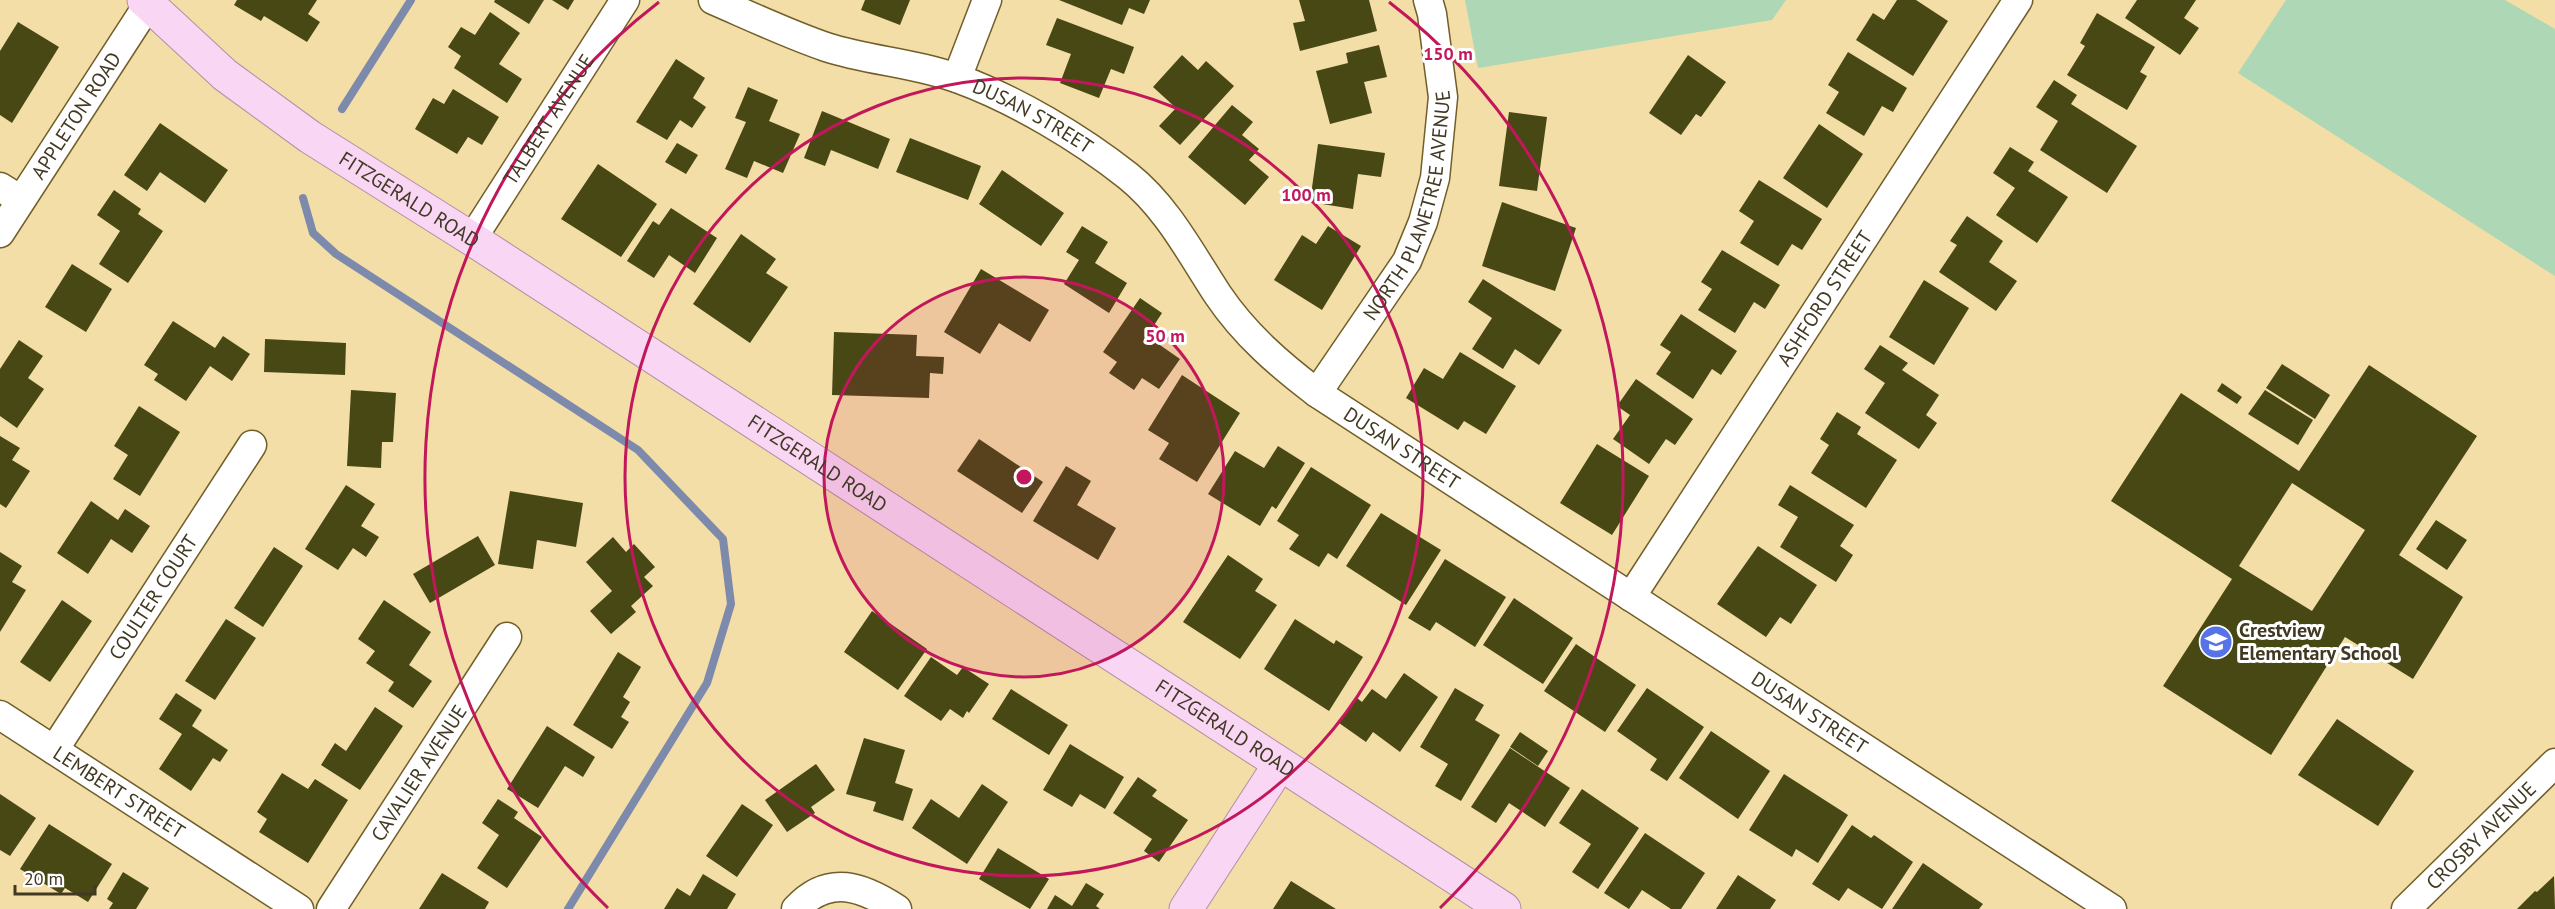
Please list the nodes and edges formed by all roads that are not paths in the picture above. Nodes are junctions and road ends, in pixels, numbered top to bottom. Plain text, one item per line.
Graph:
1 (625, 0) edge
2 (713, 0) edge
3 (987, 0) edge
4 (1428, 0) edge
5 (2019, 0) edge
6 (147, 2) edge
7 (957, 78) junction
8 (10, 194) edge
9 (0, 233) edge
10 (472, 239) junction
11 (1317, 393) junction
12 (252, 446) dead end
13 (1631, 597) junction
14 (507, 637) dead end
15 (0, 715) edge
16 (54, 750) junction
17 (2555, 762) edge
18 (1280, 764) junction
19 (299, 909) edge
20 (331, 909) edge
21 (796, 909) edge
22 (897, 909) edge
23 (1186, 909) edge
24 (1504, 909) edge
25 (2112, 909) edge
26 (2406, 909) edge

1 - 10 street, TALBERT AVENUE
2 - 7 street, DUSAN STREET
3 - 7 street
4 - 11 street, NORTH PLANETREE AVENUE
5 - 13 street, ASHFORD STREET
6 - 8 street, APPLETON ROAD
6 - 10 main road, FITZGERALD ROAD
7 - 11 street, DUSAN STREET
8 - 9 street, APPLETON ROAD
10 - 18 main road, FITZGERALD ROAD
11 - 13 street, DUSAN STREET
12 - 16 street, COULTER COURT
13 - 25 street, DUSAN STREET
14 - 20 street, CAVALIER AVENUE
15 - 16 street, LEMBERT STREET
16 - 19 street, LEMBERT STREET
17 - 26 street, CROSBY AVENUE
18 - 23 main road
18 - 24 main road, FITZGERALD ROAD
21 - 22 street

